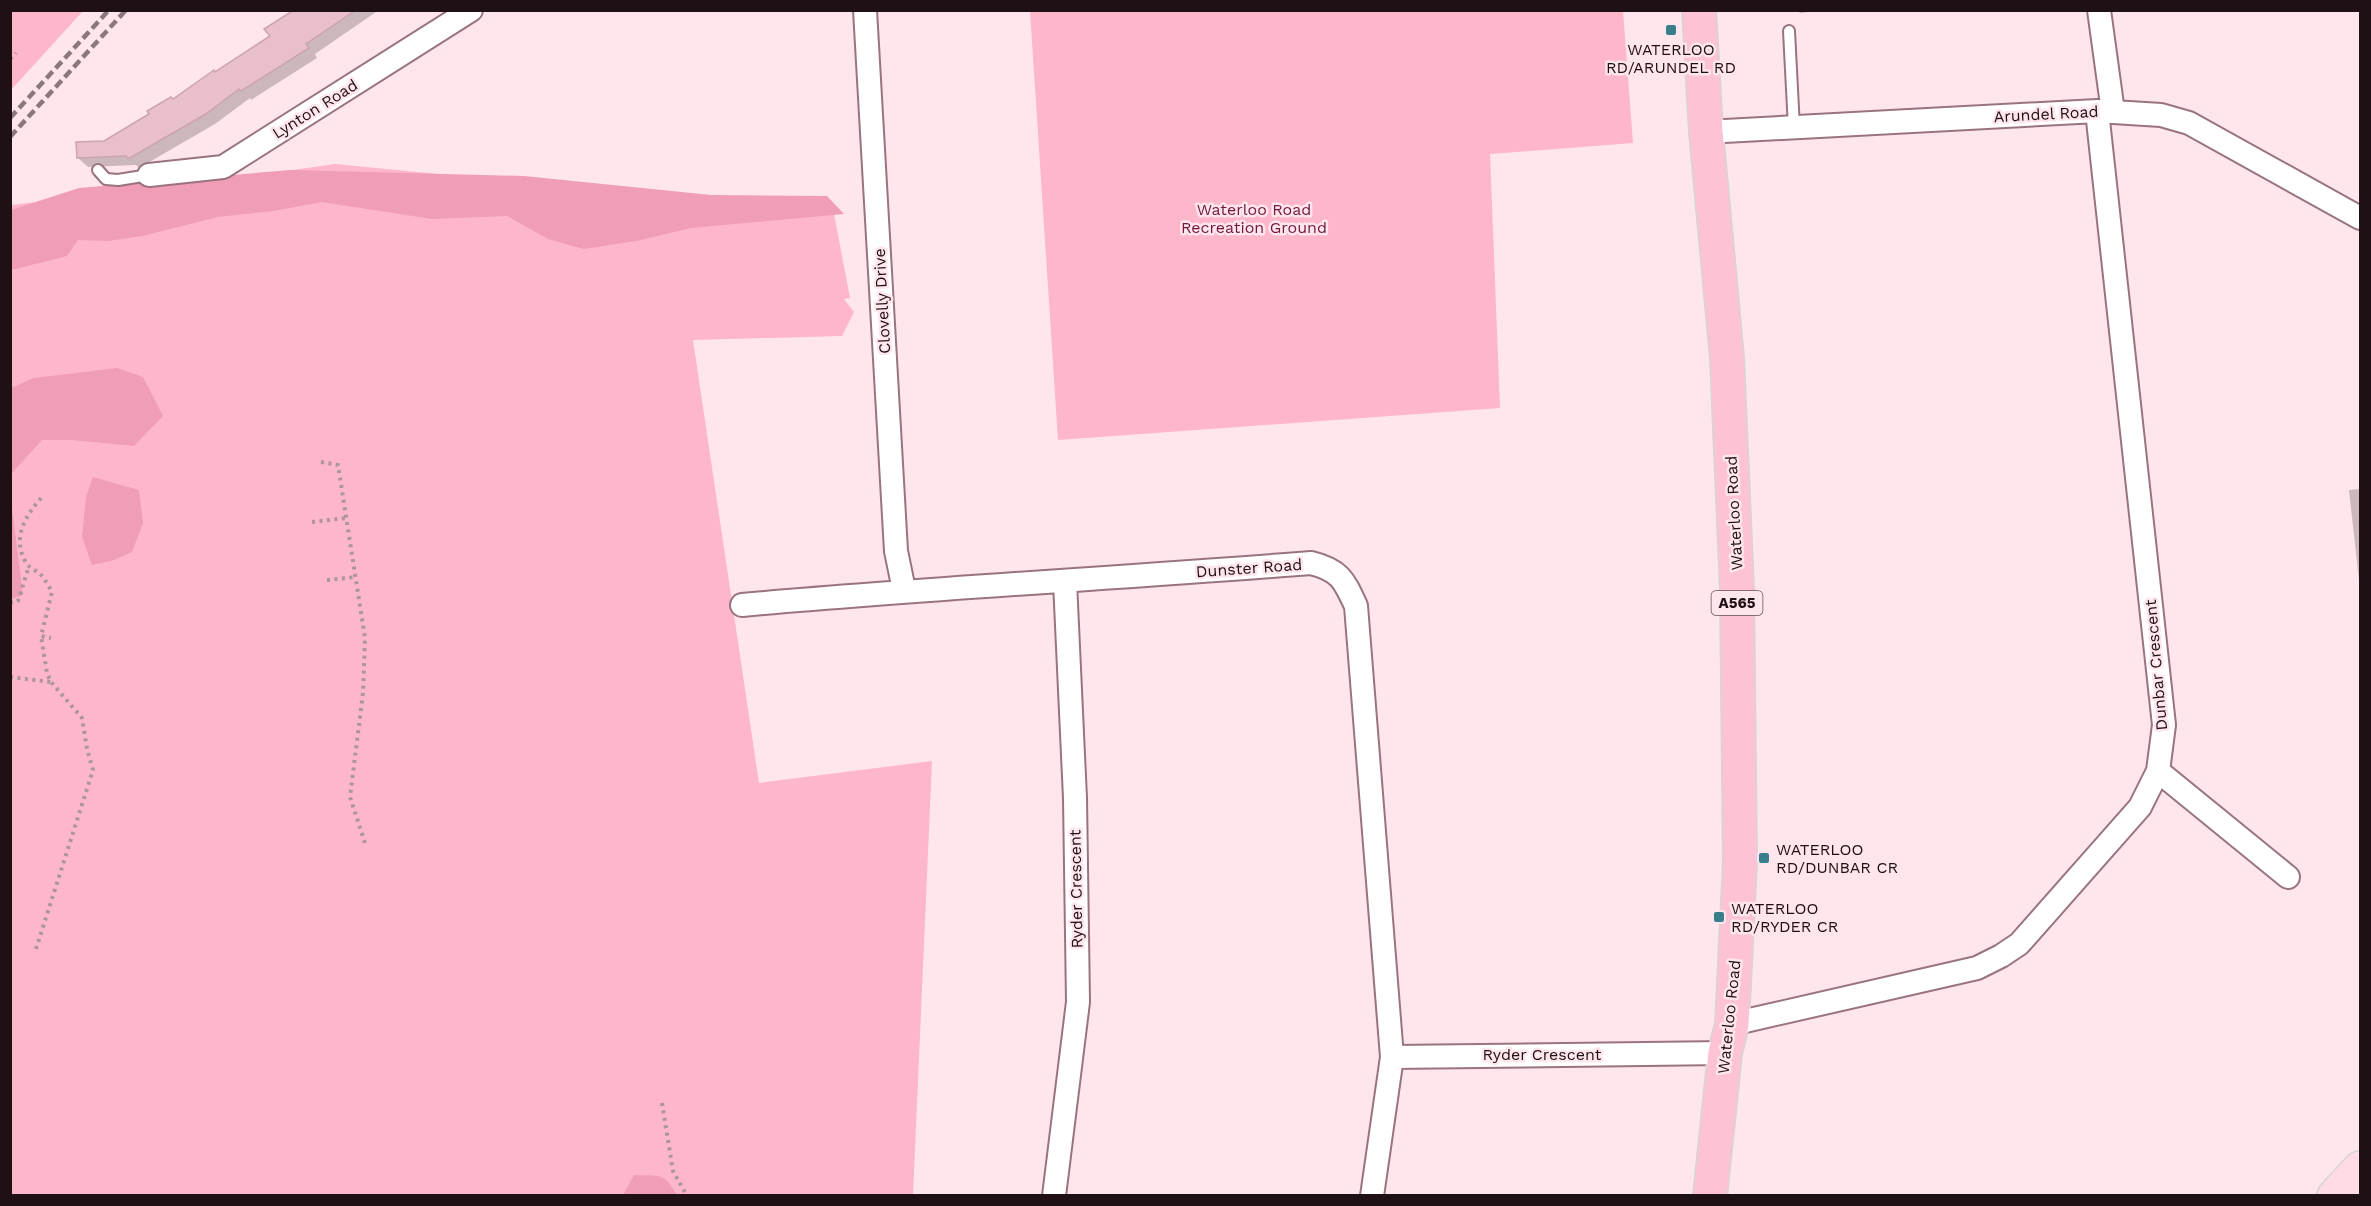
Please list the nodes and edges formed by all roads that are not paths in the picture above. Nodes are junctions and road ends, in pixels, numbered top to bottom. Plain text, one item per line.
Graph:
1 (471, 10) edge
2 (865, 10) edge
3 (1699, 10) edge
4 (2099, 10) edge
5 (1789, 31) dead end
6 (2105, 111) junction
7 (1794, 128) junction
8 (1706, 132) junction
9 (98, 170) dead end
10 (149, 175) joint
11 (2361, 218) edge
12 (1065, 582) junction
13 (904, 590) junction
14 (742, 605) dead end
15 (2158, 771) junction
16 (2288, 877) dead end
17 (1728, 1039) junction
18 (1392, 1057) junction
19 (2361, 1168) edge
20 (1054, 1196) edge
21 (1372, 1196) edge
22 (1710, 1196) edge
23 (2334, 1196) edge

1 - 10 street, Lynton Road
2 - 13 street, Clovelly Drive
3 - 8 highway, Waterloo Road / A565
4 - 6 street, Dunbar Crescent
5 - 7 lane
6 - 7 street, Arundel Road
6 - 11 street, Arundel Road
6 - 15 street, Dunbar Crescent
7 - 8 street, Arundel Road
8 - 17 highway, Waterloo Road / A565
9 - 10 lane
12 - 13 street, Dunster Road
12 - 18 street, Dunster Road
12 - 20 street, Ryder Crescent
13 - 14 street, Dunster Road
15 - 16 street
15 - 17 street, Dunbar Crescent
17 - 18 street, Ryder Crescent
17 - 22 highway, Waterloo Road / A565
18 - 21 street
19 - 23 main road

